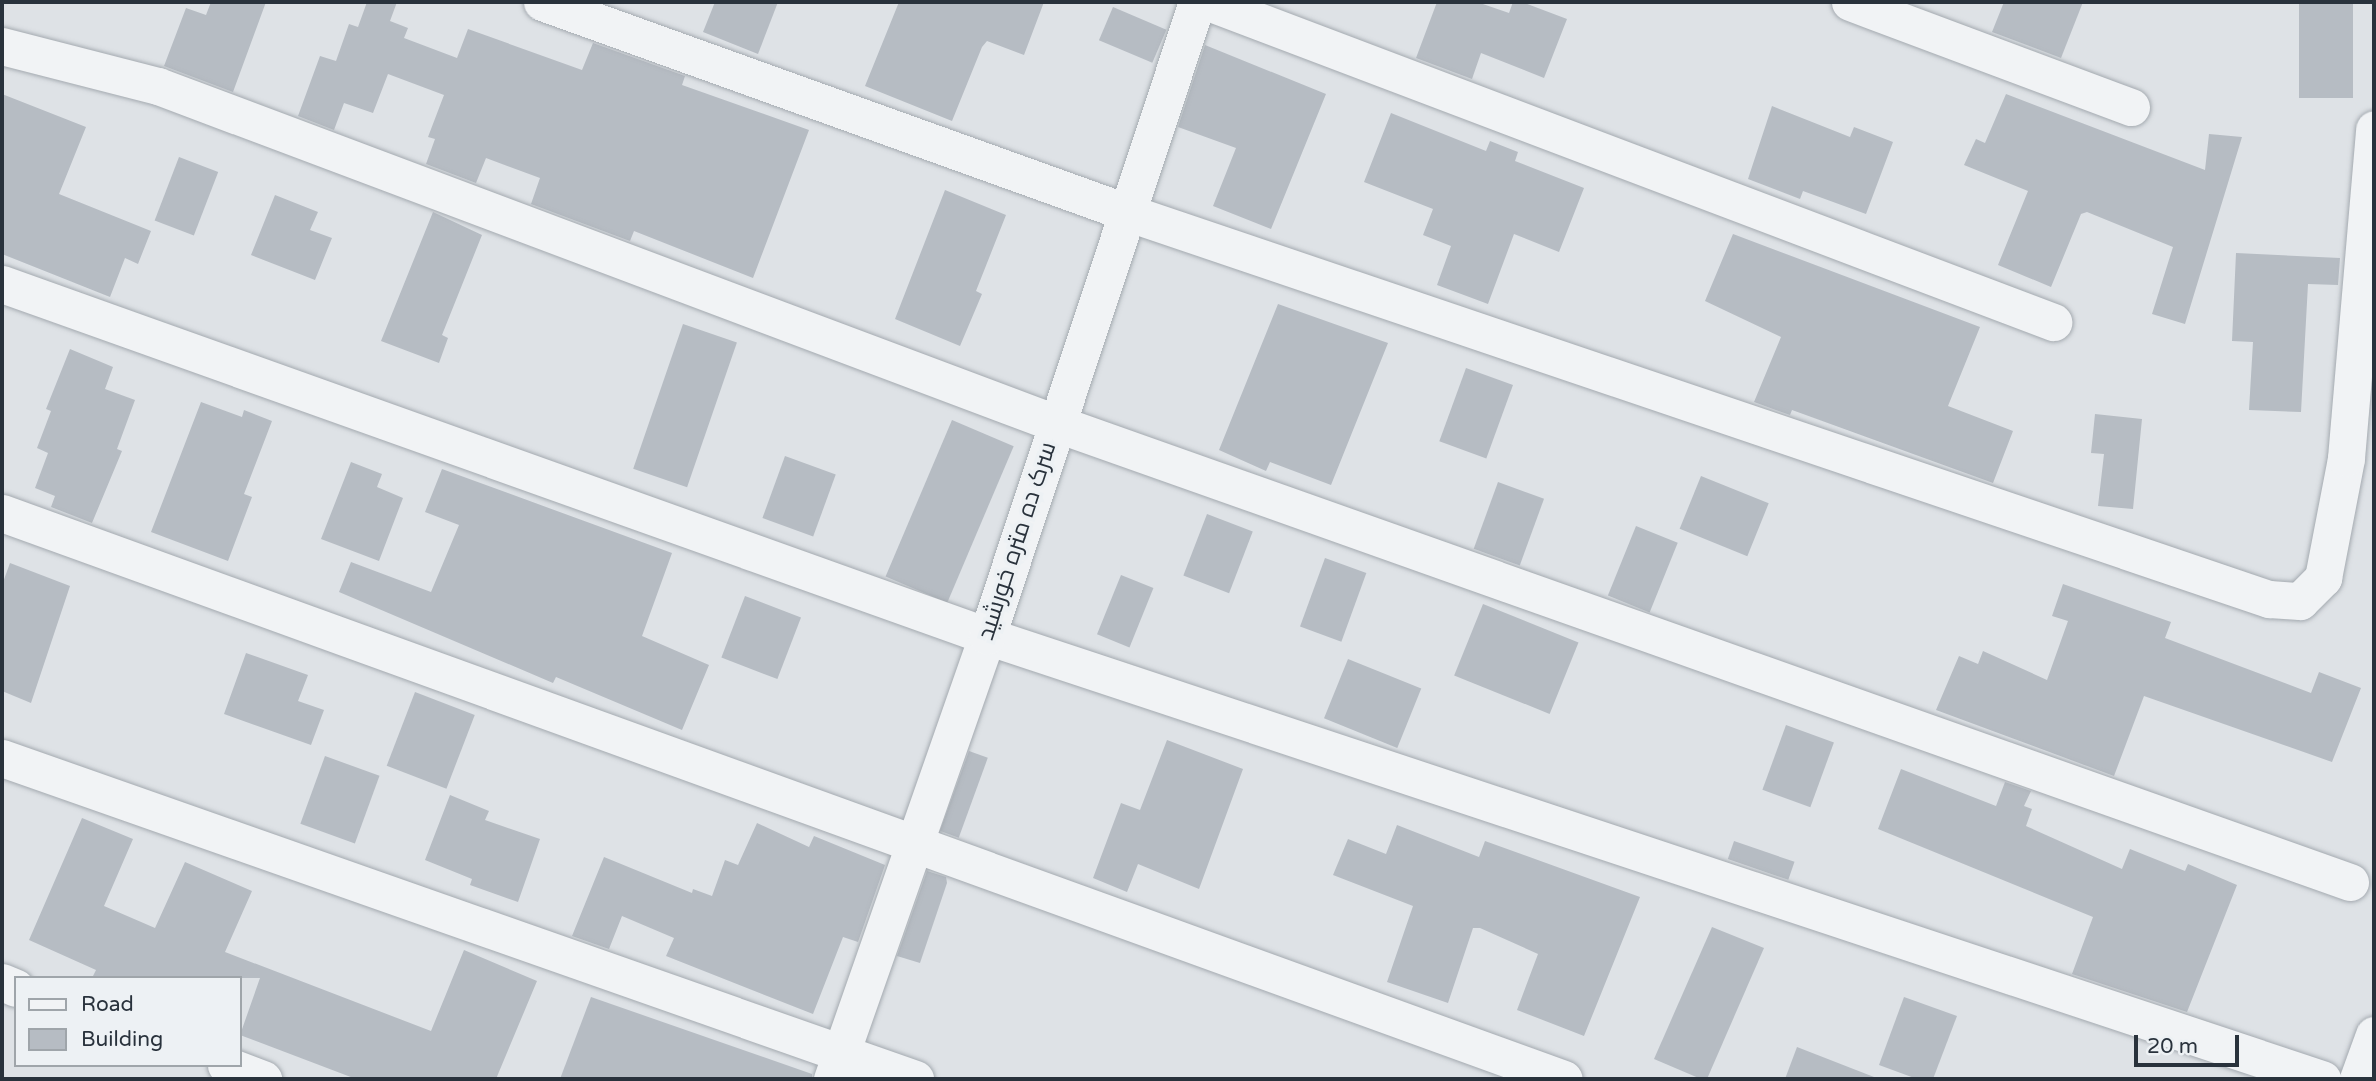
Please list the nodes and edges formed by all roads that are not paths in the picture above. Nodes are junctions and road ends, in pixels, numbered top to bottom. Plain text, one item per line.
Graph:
1 (542, 2) edge
2 (1197, 2) edge
3 (1208, 2) edge
4 (1850, 2) edge
5 (2, 46) edge
6 (2131, 107) dead end
7 (2374, 129) edge
8 (1126, 212) junction
9 (2, 284) edge
10 (2053, 321) dead end
11 (1055, 423) junction
12 (2360, 458) edge
13 (2, 513) edge
14 (987, 636) junction
15 (2, 758) edge
16 (912, 845) junction
17 (2350, 882) dead end
18 (2374, 1035) edge
19 (231, 1067) edge
20 (836, 1067) edge
21 (263, 1079) edge
22 (915, 1079) edge
23 (1564, 1079) edge
24 (2322, 1079) edge
25 (2358, 1079) edge

1 - 8 street
2 - 8 street, سرک ده متره خورشید
3 - 10 street
4 - 6 street
5 - 11 street
7 - 12 street
8 - 11 street, سرک ده متره خورشید
8 - 12 street
9 - 14 street
11 - 14 street, سرک ده متره خورشید
11 - 17 street
13 - 16 street
14 - 16 street, سرک ده متره خورشید
14 - 24 street
15 - 20 street
16 - 20 street, سرک ده متره خورشید
16 - 23 street
18 - 25 street
19 - 21 street
20 - 22 street

